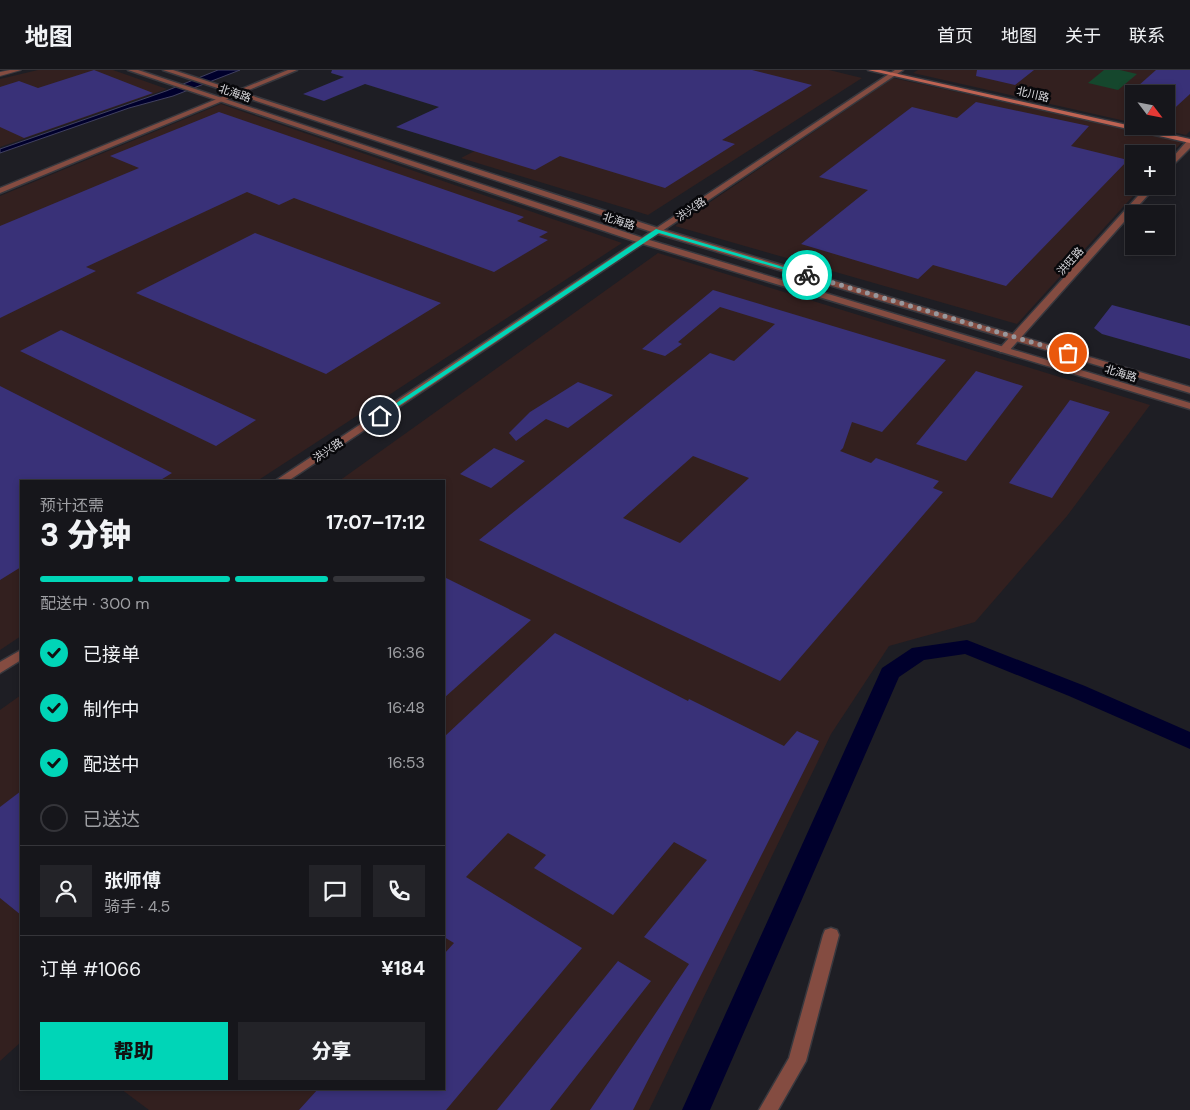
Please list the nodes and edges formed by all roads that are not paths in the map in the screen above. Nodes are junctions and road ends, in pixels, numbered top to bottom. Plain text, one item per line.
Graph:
1 (18, 70) edge
2 (132, 70) edge
3 (166, 70) edge
4 (294, 70) edge
5 (871, 70) edge
6 (896, 72) edge
7 (0, 74) edge
8 (238, 94) junction
9 (221, 100) junction
10 (1190, 142) edge
11 (1175, 160) edge
12 (0, 192) edge
13 (1144, 195) edge
14 (658, 231) junction
15 (643, 241) junction
16 (1016, 338) junction
17 (1004, 350) junction
18 (1190, 390) edge
19 (1190, 406) edge
20 (283, 480) edge
21 (20, 655) edge
22 (0, 668) edge
23 (831, 935) dead end
24 (768, 1110) edge

1 - 7 lane
2 - 9 street, 北海路
3 - 8 street, 北海路
4 - 8 street
5 - 6 main road, 北川路
6 - 10 main road, 北川路
6 - 14 street, 洪兴路
8 - 9 street
8 - 14 street, 北海路
9 - 12 street
9 - 15 street, 北海路
10 - 11 street
13 - 16 street, 洪旺路
14 - 15 street, 洪兴路
14 - 16 street, 北海路
15 - 17 street, 北海路
15 - 20 street, 洪兴路
16 - 17 street, 洪旺路
16 - 18 street, 北海路
17 - 19 street, 北海路
21 - 22 street
23 - 24 street

